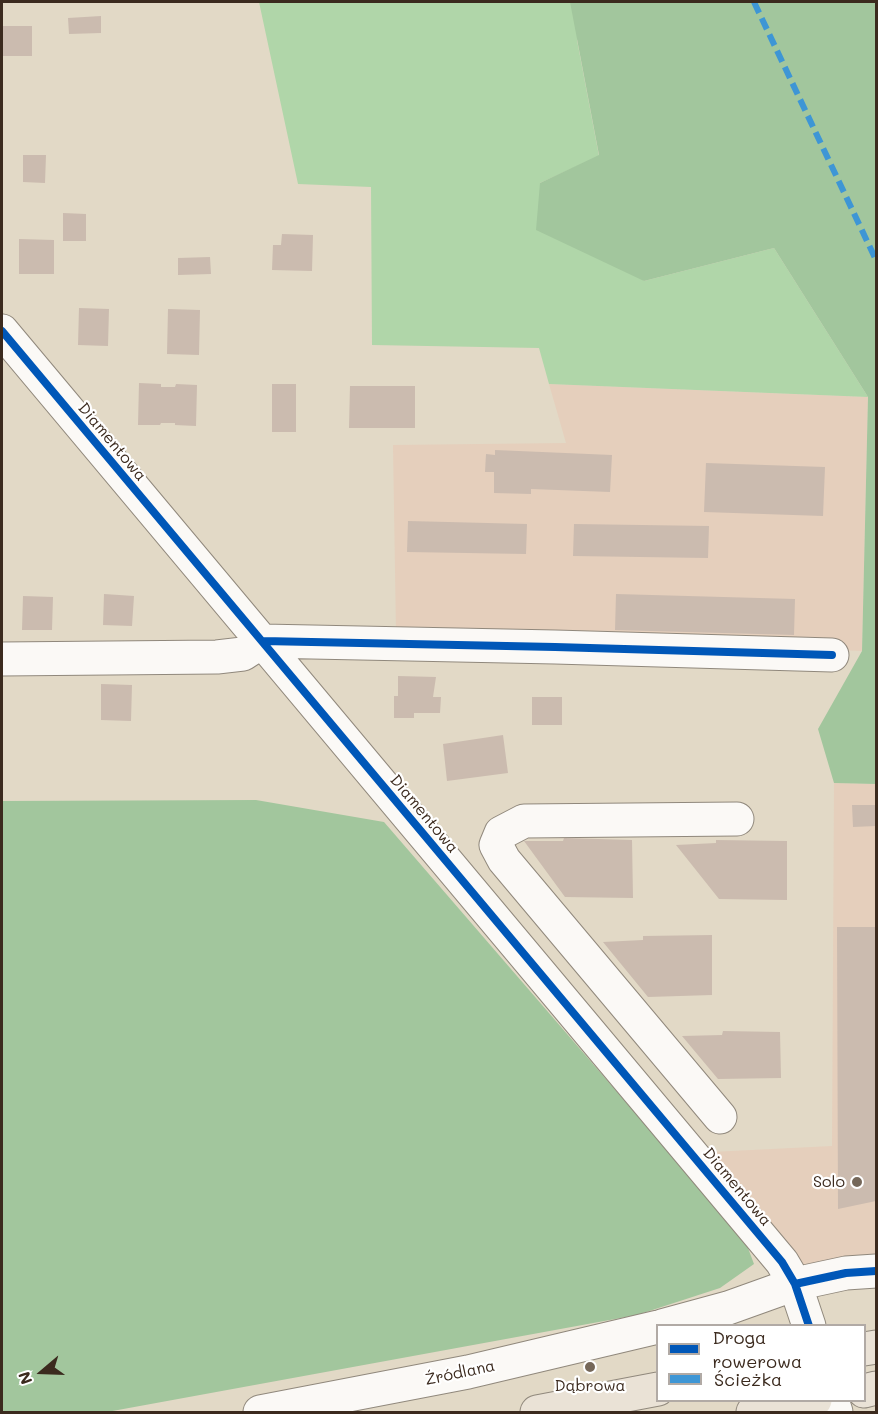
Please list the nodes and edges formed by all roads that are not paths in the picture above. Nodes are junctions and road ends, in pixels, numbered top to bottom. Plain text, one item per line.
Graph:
1 (2, 331) edge
2 (263, 642) junction
3 (832, 655) dead end
4 (2, 658) edge
5 (737, 819) dead end
6 (626, 1003) junction
7 (592, 1033) junction
8 (720, 1117) dead end
9 (876, 1270) edge
10 (795, 1284) junction
11 (668, 1324) edge
12 (808, 1324) edge
13 (656, 1327) edge
14 (656, 1389) edge
15 (810, 1402) edge
16 (260, 1413) edge
17 (537, 1413) edge
18 (753, 1413) edge

1 - 2 street, Diamentowa
2 - 3 street
2 - 4 street
2 - 7 street, Diamentowa
5 - 6 street
6 - 7 street
6 - 8 street
7 - 10 street, Diamentowa
9 - 10 street, Źródlana
10 - 11 street, Źródlana
10 - 12 street, Diamentowa
13 - 16 street, Źródlana
14 - 17 main road
15 - 18 main road

